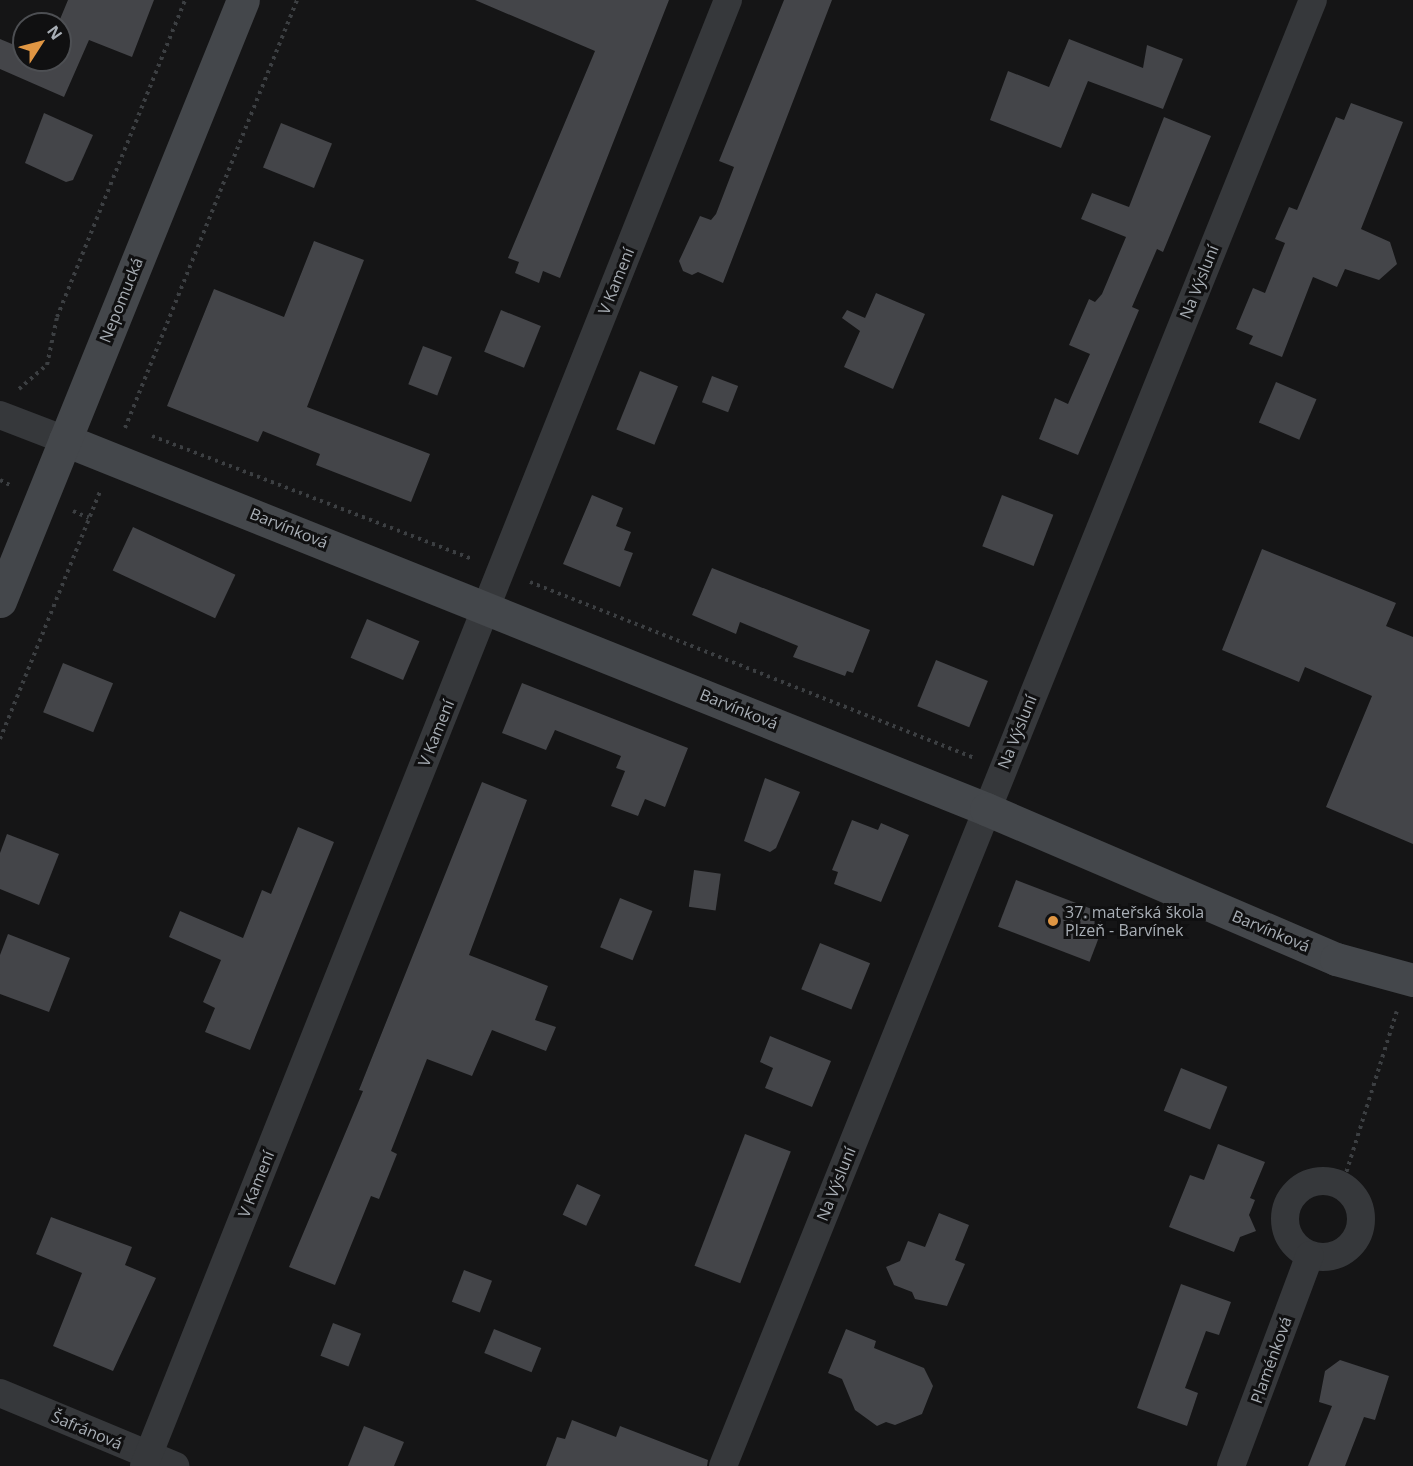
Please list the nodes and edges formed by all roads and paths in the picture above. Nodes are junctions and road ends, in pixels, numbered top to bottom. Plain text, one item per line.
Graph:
1 (184, 0) edge
2 (243, 0) edge
3 (297, 0) edge
4 (728, 0) edge
5 (1313, 0) edge
6 (47, 364) dead end
7 (0, 415) edge
8 (65, 440) junction
9 (114, 458) junction
10 (0, 601) edge
11 (486, 607) junction
12 (0, 739) edge
13 (986, 808) junction
14 (1411, 980) edge
15 (1342, 1186) junction
16 (1310, 1255) junction
17 (0, 1393) edge
18 (146, 1461) edge
19 (175, 1466) edge
20 (723, 1466) edge
21 (1231, 1466) edge

1 - 6 path
2 - 8 street, Nepomucká
3 - 9 path
4 - 11 street, V Kamení
5 - 13 street, Na Výsluní
7 - 8 street
8 - 9 street, Barvínková
8 - 10 street, Nepomucká
9 - 11 street, Barvínková
9 - 12 path
11 - 13 street, Barvínková
11 - 18 street, V Kamení
13 - 14 street, Barvínková
13 - 20 street, Na Výsluní
14 - 15 path
15 - 16 street
15 - 16 street
16 - 21 street, Plaménková
17 - 18 street, Šafránová
18 - 19 street, Šafránová

